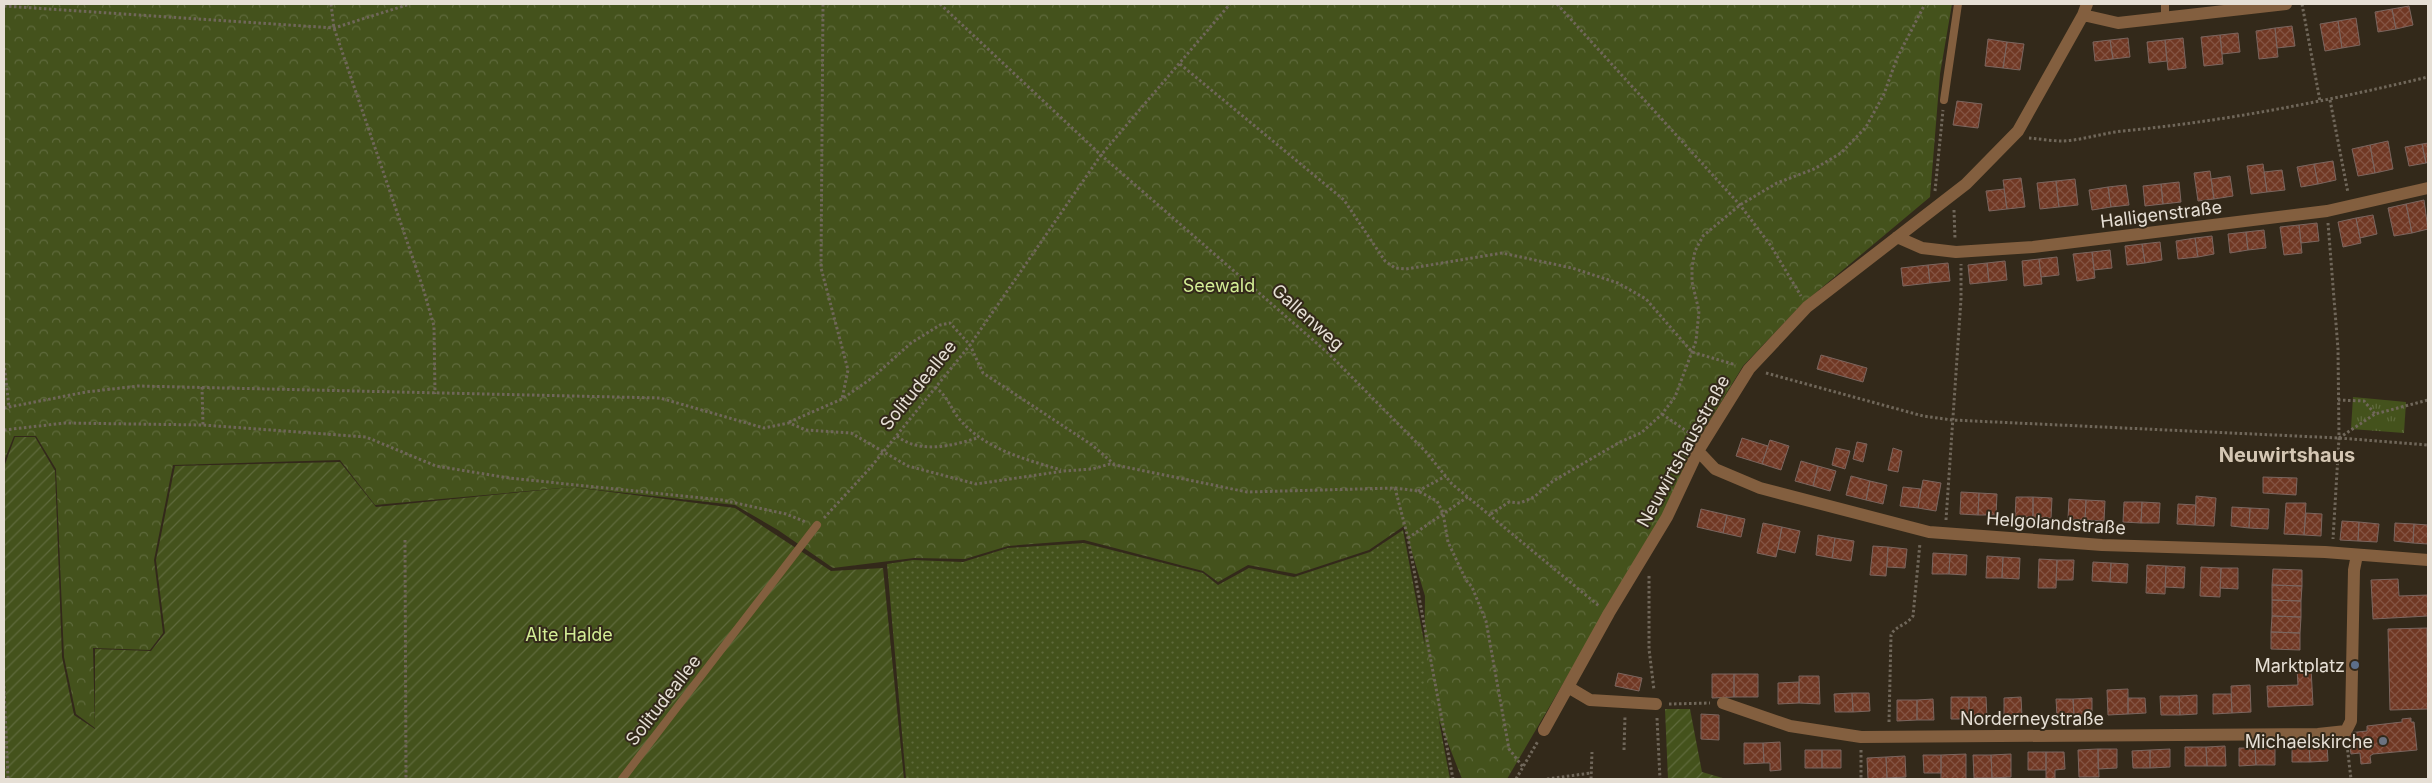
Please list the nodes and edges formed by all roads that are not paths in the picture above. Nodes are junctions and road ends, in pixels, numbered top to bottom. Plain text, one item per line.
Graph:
1 (1958, 4) edge
2 (2165, 4) edge
3 (2286, 4) edge
4 (2085, 10) edge
5 (2165, 18) junction
6 (1944, 100) dead end
7 (2428, 188) edge
8 (1897, 237) junction
9 (1701, 446) junction
10 (817, 526) road end
11 (2357, 555) junction
12 (2428, 560) edge
13 (1568, 687) junction
14 (1723, 703) road end
15 (1656, 704) road end
16 (1544, 730) road end
17 (622, 779) edge

1 - 6 lane
2 - 5 lane
3 - 5 street
4 - 5 street
4 - 8 street, Neuwirtshausstraße
7 - 8 street, Halligenstraße
8 - 9 street, Neuwirtshausstraße
9 - 11 street, Helgolandstraße
9 - 13 street, Neuwirtshausstraße
10 - 17 lane, Solitudeallee
11 - 12 street, Helgolandstraße
11 - 14 street, Norderneystraße
13 - 15 street
13 - 16 street, Neuwirtshausstraße

